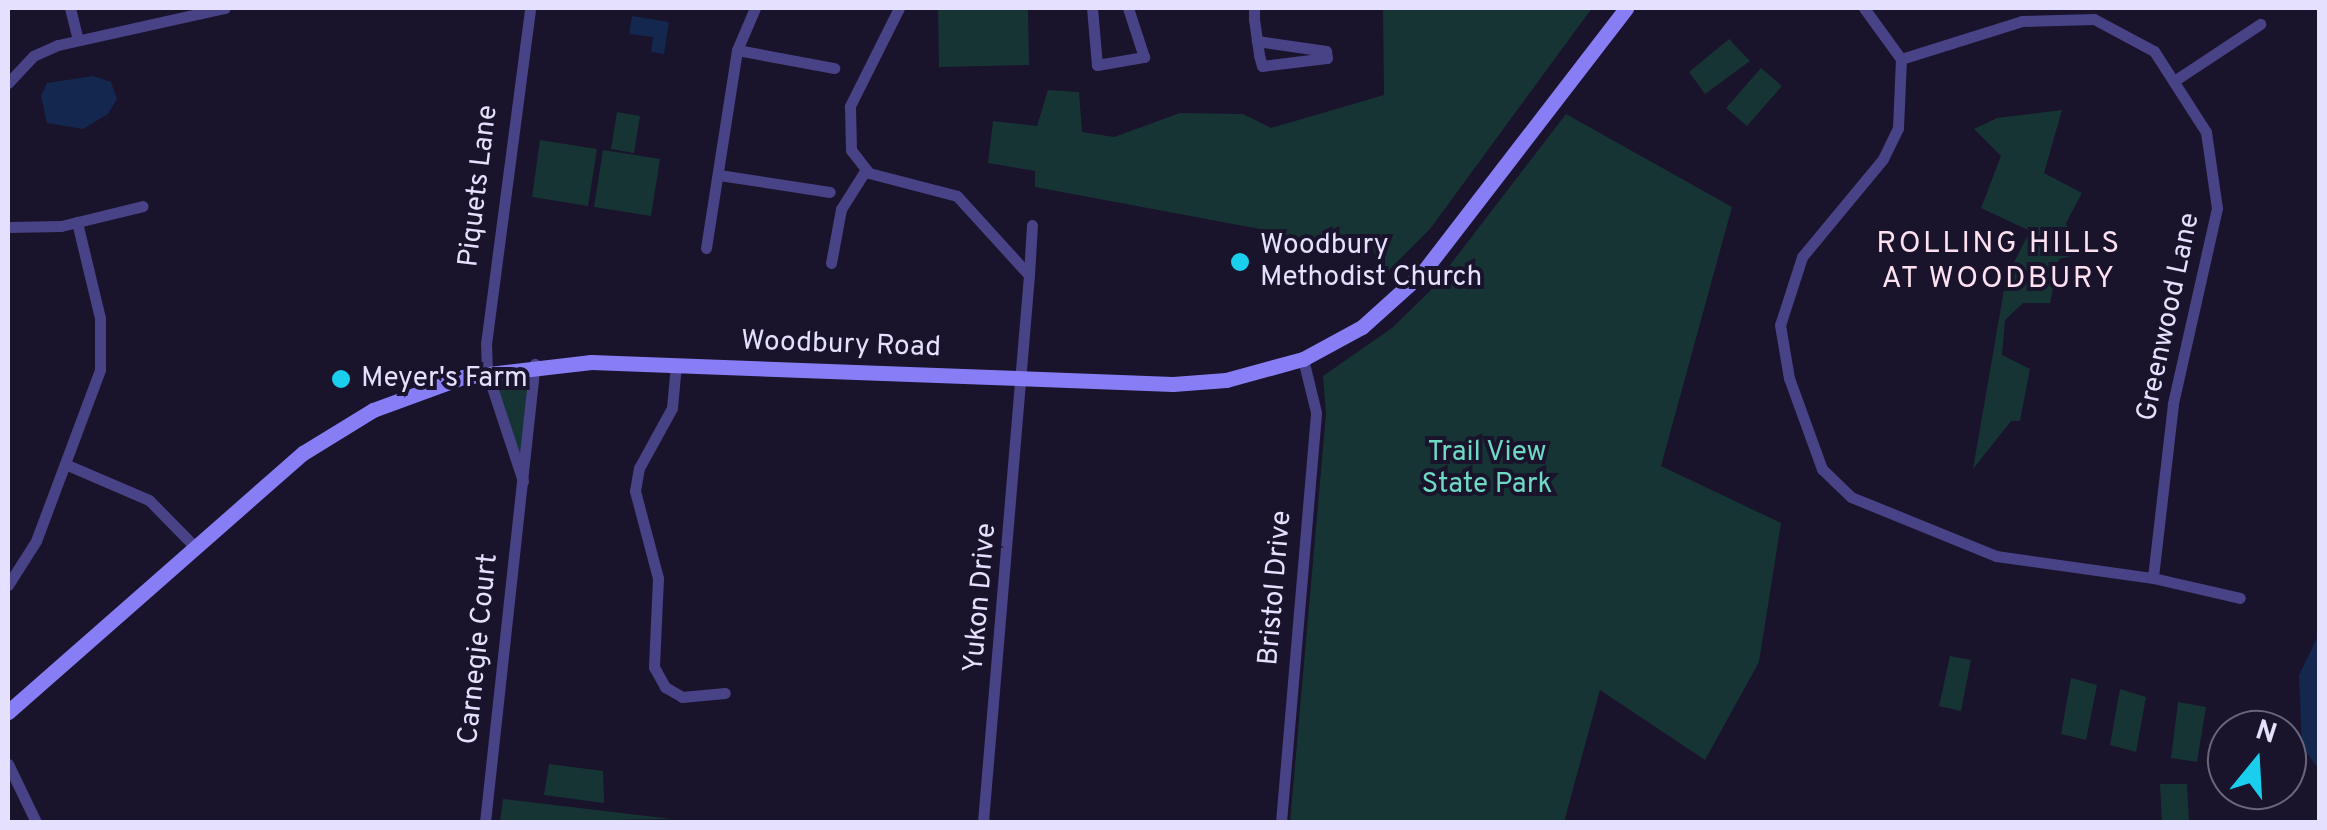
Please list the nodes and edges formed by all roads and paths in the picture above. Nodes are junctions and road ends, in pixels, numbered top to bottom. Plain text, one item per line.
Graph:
1 (70, 8) edge
2 (225, 8) edge
3 (530, 8) edge
4 (756, 8) edge
5 (898, 8) edge
6 (1092, 8) edge
7 (1128, 8) edge
8 (1254, 8) edge
9 (1626, 8) edge
10 (1864, 8) edge
11 (2260, 24) dead end
12 (78, 40) junction
13 (1258, 42) junction
14 (737, 50) junction
15 (1901, 59) junction
16 (834, 68) dead end
17 (2177, 79) junction
18 (8, 83) edge
19 (864, 171) junction
20 (719, 175) junction
21 (830, 192) dead end
22 (143, 206) dead end
23 (77, 222) junction
24 (1032, 225) dead end
25 (8, 227) edge
26 (706, 248) dead end
27 (831, 263) dead end
28 (1029, 275) junction
29 (1303, 359) junction
30 (535, 364) junction
31 (676, 364) junction
32 (487, 372) junction
33 (1024, 376) junction
34 (66, 464) junction
35 (523, 481) junction
36 (195, 547) junction
37 (2153, 578) junction
38 (8, 584) edge
39 (2240, 598) dead end
40 (725, 693) dead end
41 (8, 712) edge
42 (8, 764) edge
43 (36, 822) edge
44 (486, 822) edge
45 (983, 822) edge
46 (1281, 822) edge

1 - 12 street
2 - 12 street
3 - 32 street, Piquets Lane
4 - 14 street
5 - 19 street
6 - 7 street
8 - 13 street
9 - 29 main road, Woodbury Road
10 - 15 street
11 - 17 street
12 - 18 street
13 - 13 street
14 - 16 street
14 - 20 street
15 - 17 street, Greenwood Lane
15 - 37 street
17 - 37 street, Greenwood Lane
19 - 27 street
19 - 28 street
20 - 21 street
20 - 26 street
22 - 23 street
23 - 25 street
23 - 34 street
24 - 28 street, Yukon Drive
28 - 33 street, Yukon Drive
29 - 33 main road, Woodbury Road
29 - 46 street, Bristol Drive
30 - 31 main road, Woodbury Road
30 - 32 main road, Woodbury Road
30 - 35 street, Carnegie Court
31 - 33 main road, Woodbury Road
31 - 40 street
32 - 35 street, Carnegie Court
32 - 36 main road, Woodbury Road
33 - 45 street, Yukon Drive
34 - 36 street
34 - 38 street
35 - 44 street, Carnegie Court
36 - 41 main road, Woodbury Road
37 - 39 street
42 - 43 street

